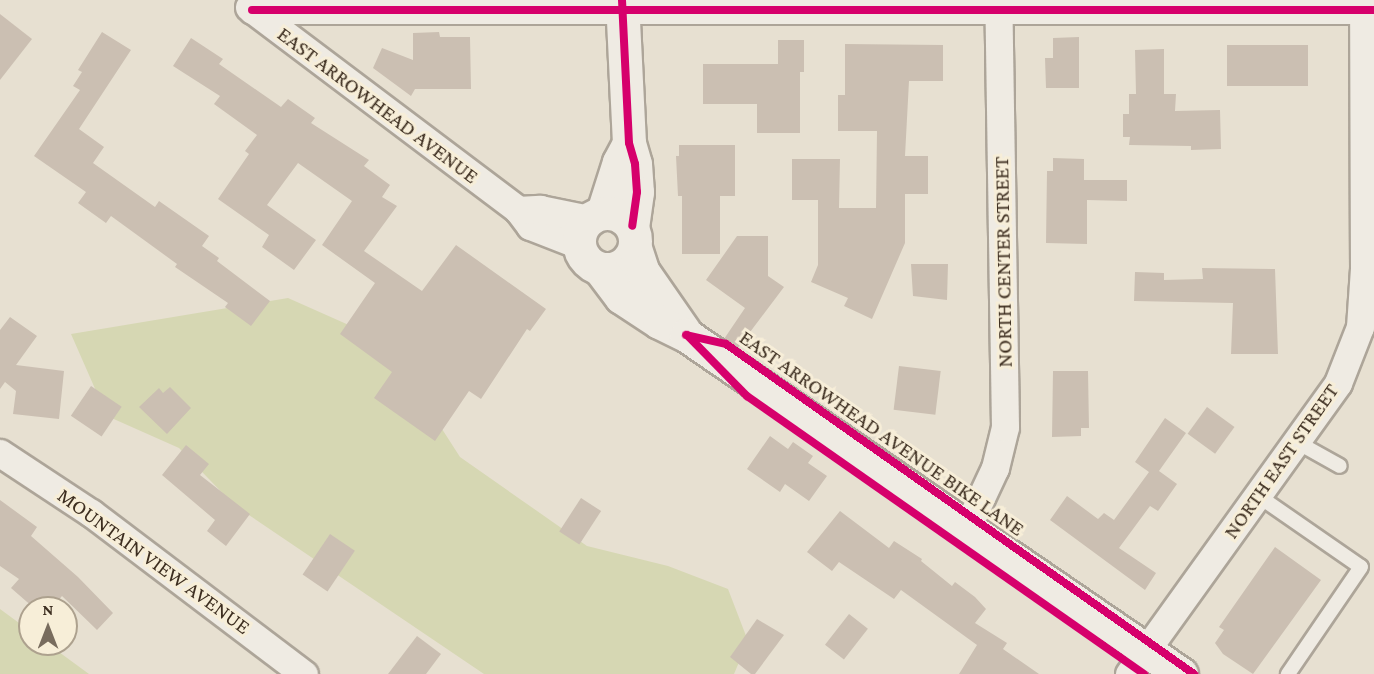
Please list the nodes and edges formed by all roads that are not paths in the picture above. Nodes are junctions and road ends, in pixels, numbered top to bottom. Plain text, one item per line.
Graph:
1 (247, 3) edge
2 (448, 5) edge
3 (622, 5) edge
4 (806, 5) edge
5 (999, 5) edge
6 (1172, 5) edge
7 (1367, 6) edge
8 (629, 143) junction
9 (1369, 216) edge
10 (593, 236) junction
11 (633, 237) junction
12 (686, 335) junction
13 (1295, 441) junction
14 (0, 453) edge
15 (1340, 466) dead end
16 (1257, 495) junction
17 (972, 517) dead end
18 (1138, 662) edge
19 (304, 674) edge
20 (1181, 674) edge
21 (1288, 674) edge

1 - 2 street
1 - 10 street, EAST ARROWHEAD AVENUE
2 - 3 street
3 - 4 street
3 - 8 street
4 - 5 street
5 - 6 street
5 - 17 street, NORTH CENTER STREET
6 - 7 street
7 - 9 street, NORTH EAST STREET
8 - 10 street
8 - 11 street
9 - 13 street, NORTH EAST STREET
10 - 11 street
10 - 11 street
10 - 12 street
11 - 12 street
12 - 18 street
13 - 15 lane
13 - 16 street, NORTH EAST STREET
14 - 19 street, MOUNTAIN VIEW AVENUE
16 - 18 street, NORTH EAST STREET
16 - 21 lane
18 - 20 street

